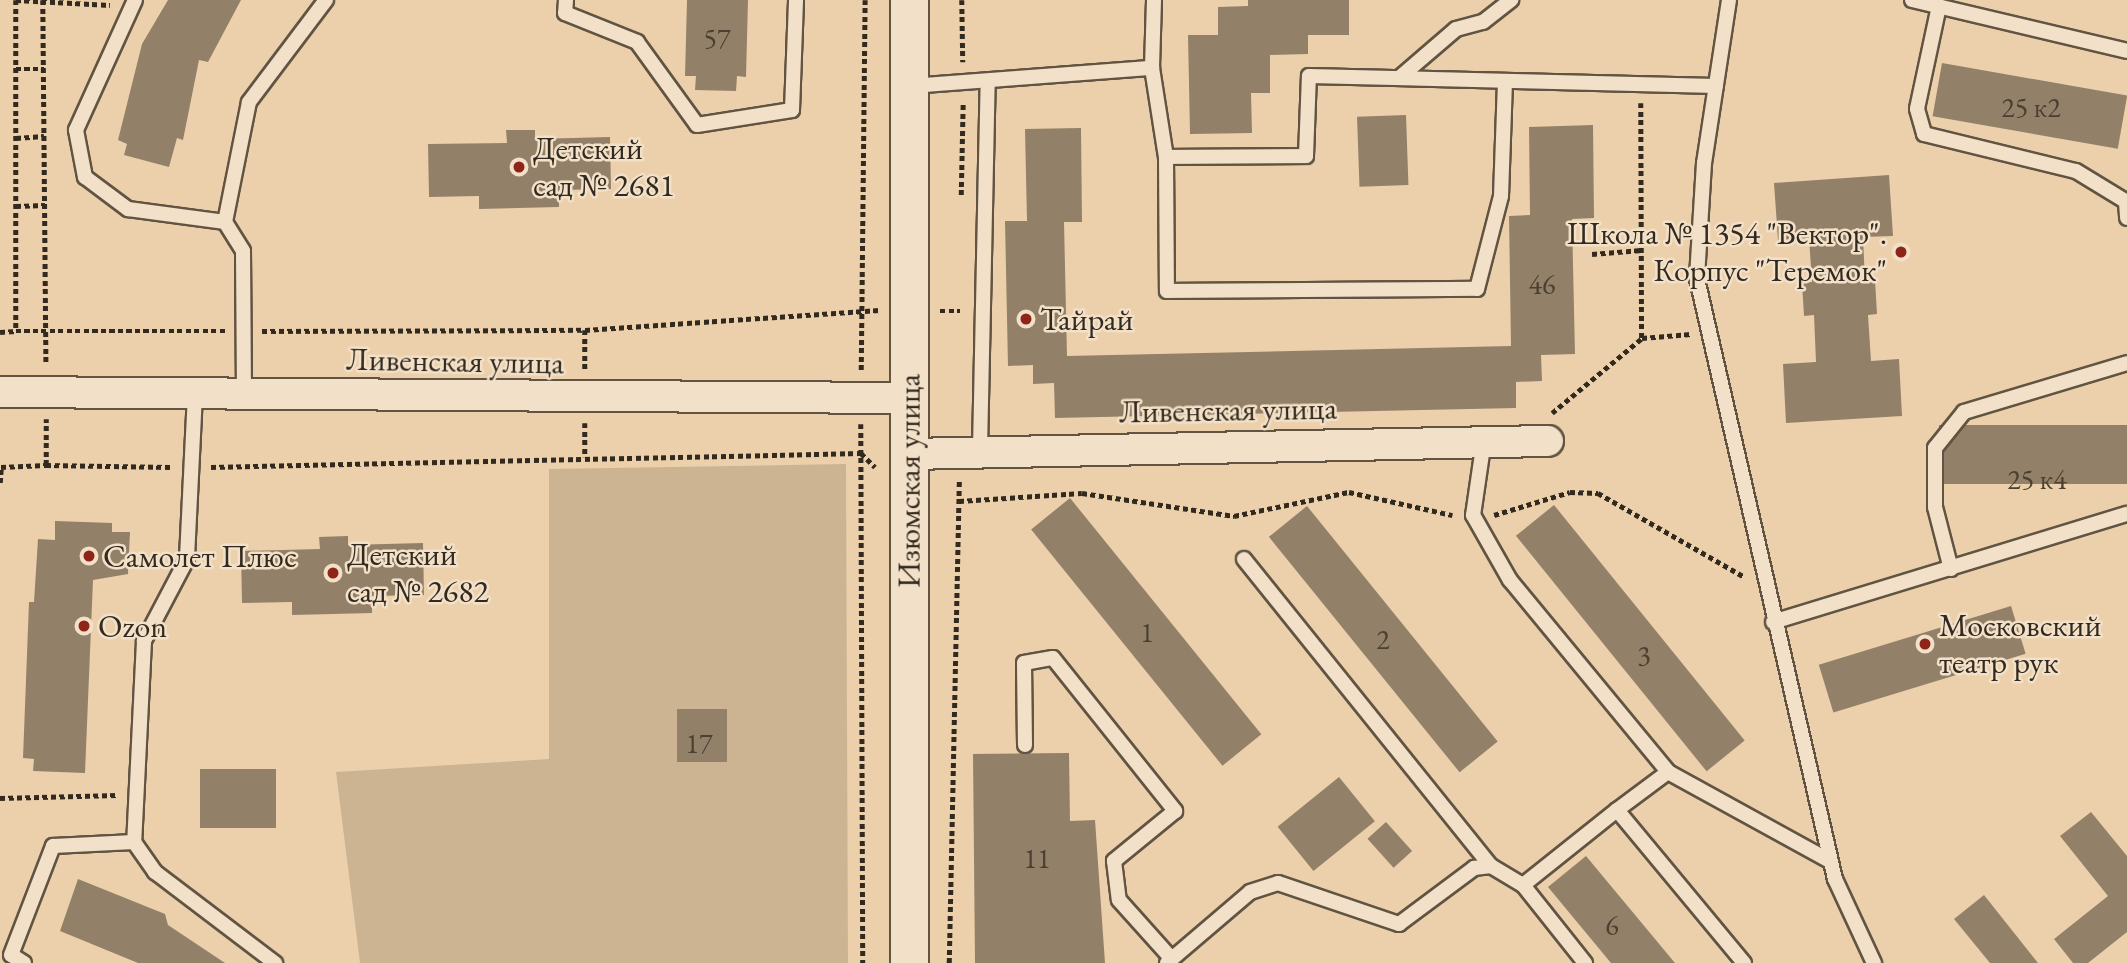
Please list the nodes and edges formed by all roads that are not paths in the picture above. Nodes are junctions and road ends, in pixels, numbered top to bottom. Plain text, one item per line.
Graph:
1 (326, 0) edge
2 (566, 0) edge
3 (796, 0) edge
4 (909, 0) edge
5 (1511, 0) edge
6 (1729, 0) edge
7 (1912, 0) edge
8 (133, 3) edge
9 (1156, 4) edge
10 (1938, 6) junction
11 (2127, 51) edge
12 (1152, 68) junction
13 (1399, 78) junction
14 (1505, 81) junction
15 (988, 82) junction
16 (909, 86) junction
17 (1716, 86) junction
18 (1166, 157) junction
19 (2127, 202) edge
20 (2127, 218) edge
21 (225, 222) junction
22 (2127, 363) edge
23 (0, 391) edge
24 (195, 394) junction
25 (244, 394) junction
26 (909, 398) junction
27 (1484, 440) junction
28 (1549, 441) dead end
29 (980, 449) junction
30 (909, 464) junction
31 (2127, 514) edge
32 (1244, 559) dead end
33 (1951, 569) junction
34 (1773, 622) junction
35 (1025, 745) dead end
36 (1668, 772) junction
37 (1617, 810) junction
38 (134, 842) junction
39 (1830, 861) junction
40 (1491, 866) junction
41 (1523, 885) junction
42 (1170, 961) edge
43 (24, 963) edge
44 (275, 963) edge
45 (909, 963) edge
46 (1585, 963) edge
47 (1744, 963) edge
48 (1874, 963) edge

1 - 21 lane
2 - 3 lane
4 - 16 street, Изюмская улица
5 - 13 lane
6 - 17 lane
7 - 10 lane
8 - 21 lane
9 - 12 lane
10 - 11 lane
10 - 19 lane
12 - 15 lane
12 - 18 lane
13 - 14 lane
13 - 18 lane
14 - 17 lane
14 - 18 lane
15 - 16 lane
15 - 29 lane
16 - 26 street, Изюмская улица
17 - 34 lane
19 - 20 lane
21 - 25 lane
22 - 33 lane
23 - 24 street, Ливенская улица
24 - 25 street, Ливенская улица
24 - 38 lane
25 - 26 street, Ливенская улица
26 - 30 street, Изюмская улица
27 - 28 street, Ливенская улица
27 - 29 street, Ливенская улица
27 - 36 lane
29 - 30 street, Ливенская улица
30 - 45 street, Изюмская улица
31 - 33 lane
32 - 40 lane
33 - 34 lane
34 - 39 lane
35 - 42 lane
36 - 37 lane
36 - 39 lane
37 - 41 lane
37 - 47 lane
38 - 43 lane
38 - 44 lane
39 - 48 lane
40 - 41 lane
40 - 42 lane
41 - 46 lane

